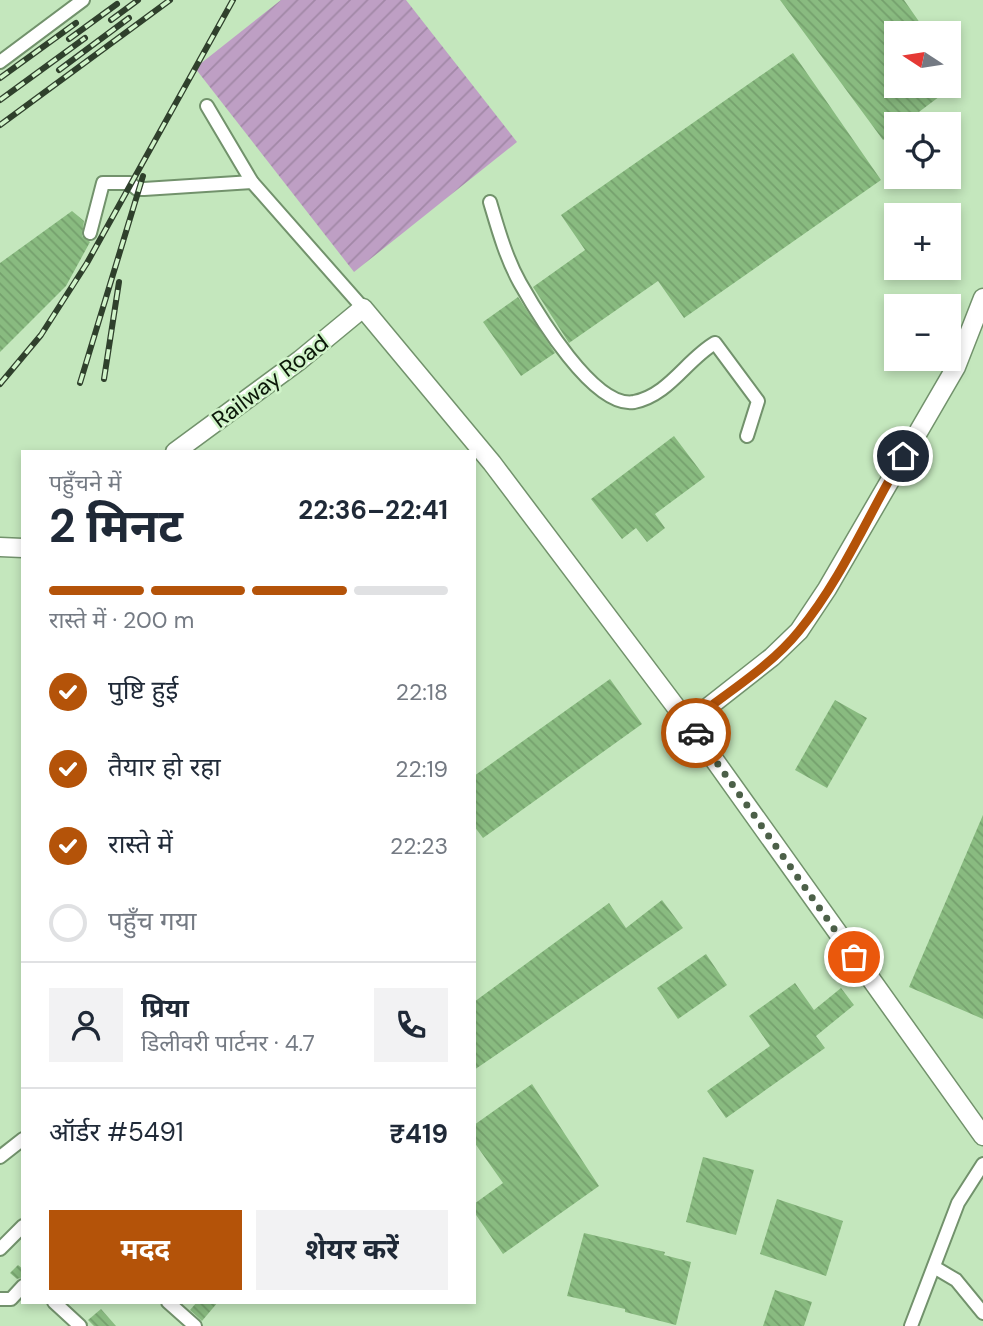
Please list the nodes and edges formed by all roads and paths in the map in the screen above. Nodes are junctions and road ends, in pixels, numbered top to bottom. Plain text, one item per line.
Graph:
1 (83, 0) edge
2 (0, 62) edge
3 (207, 106) dead end
4 (252, 182) junction
5 (490, 202) dead end
6 (90, 233) dead end
7 (983, 298) edge
8 (363, 308) junction
9 (747, 436) dead end
10 (178, 450) edge
11 (0, 547) edge
12 (21, 548) edge
13 (688, 723) junction
14 (983, 1136) edge
15 (21, 1141) edge
16 (0, 1157) edge
17 (983, 1164) edge
18 (21, 1228) edge
19 (0, 1249) edge
20 (934, 1267) junction
21 (21, 1288) edge
22 (0, 1299) edge
23 (56, 1304) edge
24 (170, 1304) edge
25 (983, 1313) edge
26 (80, 1326) edge
27 (195, 1326) edge
28 (911, 1326) edge

1 - 2 street
3 - 4 street
4 - 6 street
4 - 8 street
5 - 9 street
7 - 13 street
8 - 10 street, Railway Road
8 - 13 street
11 - 12 street
13 - 14 street
15 - 16 street
17 - 20 street
18 - 19 street
20 - 25 street
20 - 28 street
21 - 22 street
23 - 26 street
24 - 27 street

